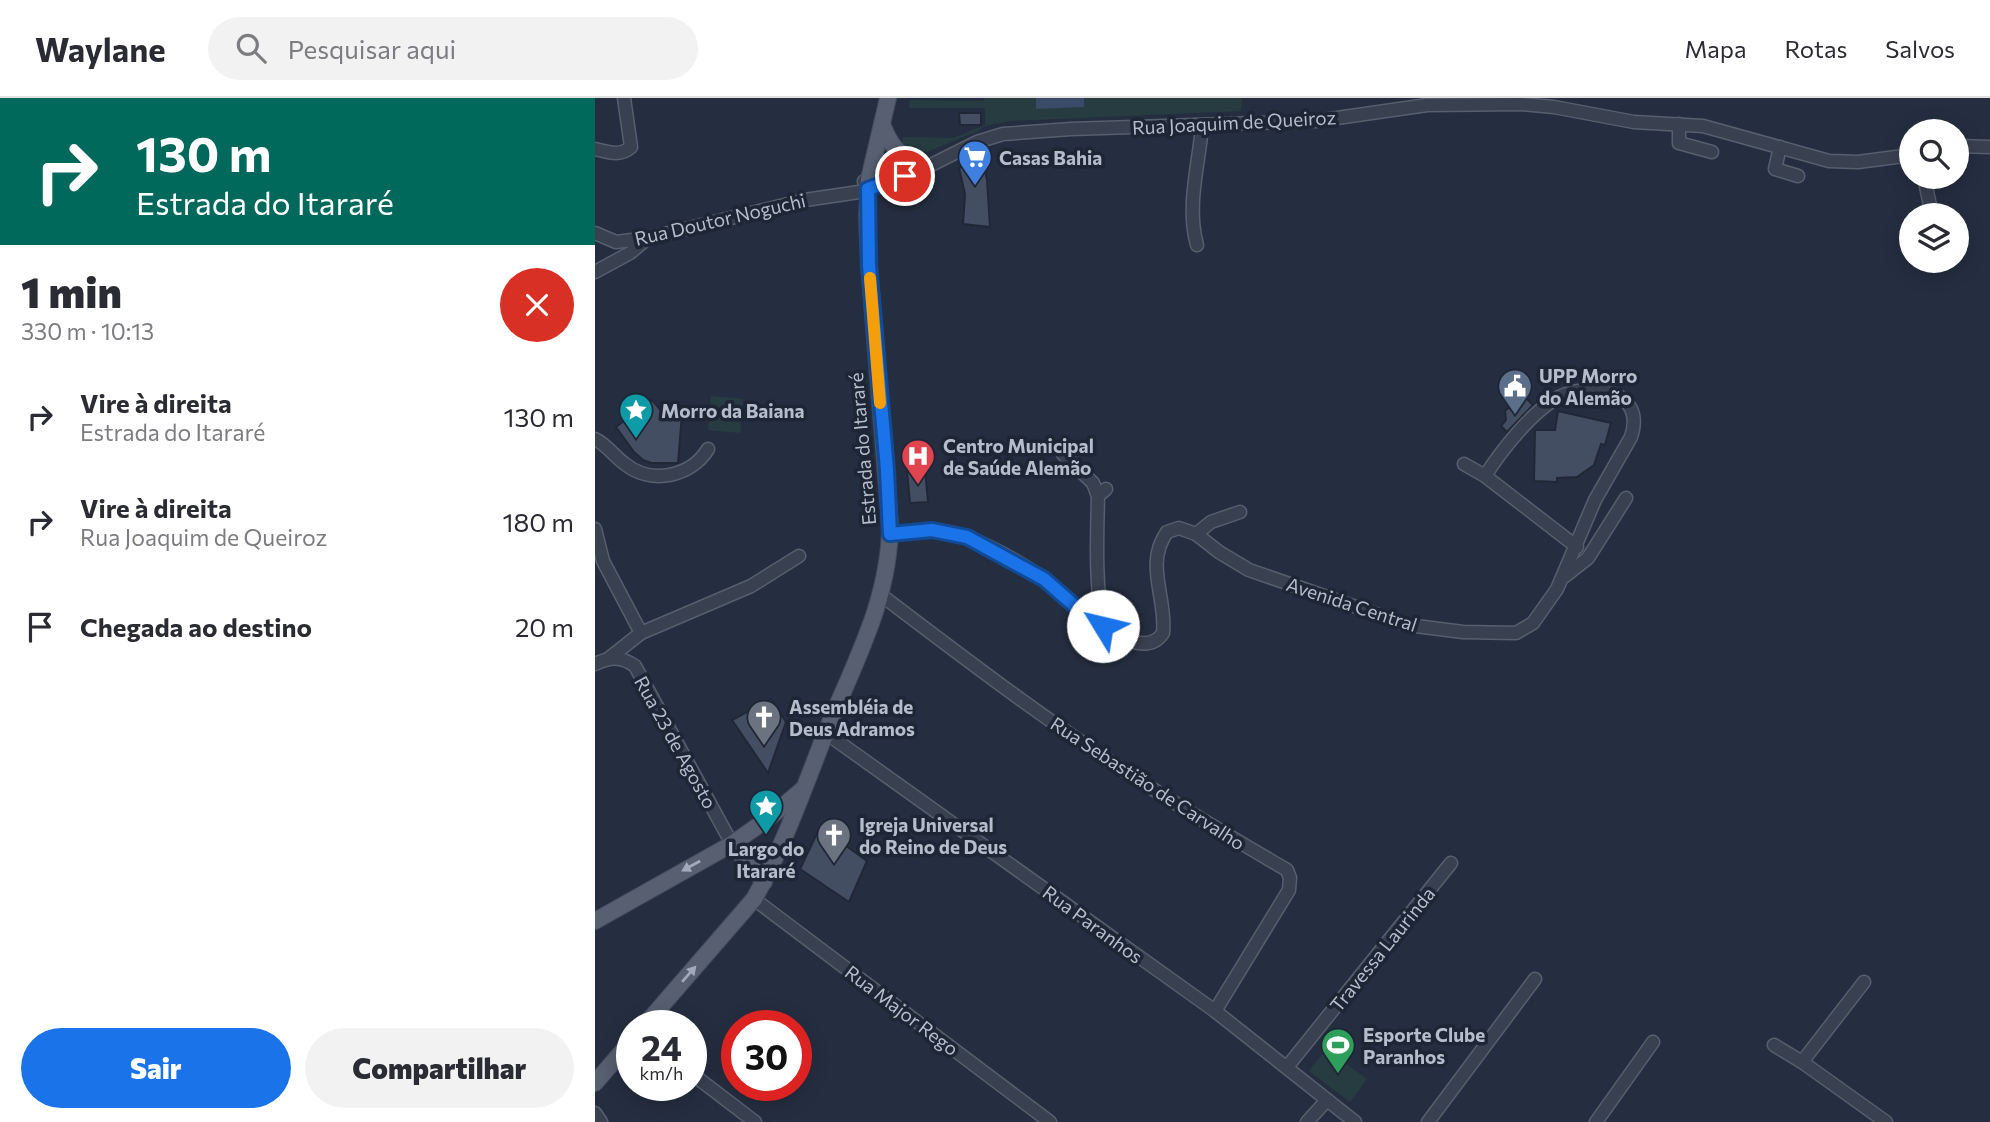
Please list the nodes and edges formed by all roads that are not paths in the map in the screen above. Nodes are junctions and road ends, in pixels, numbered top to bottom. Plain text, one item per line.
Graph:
1 (624, 98) edge
2 (888, 98) edge
3 (1521, 101) edge
4 (1406, 102) edge
5 (1555, 102) edge
6 (882, 124) junction
7 (1679, 124) junction
8 (1202, 126) junction
9 (1969, 145) edge
10 (1990, 147) edge
11 (1780, 148) junction
12 (595, 149) edge
13 (1712, 152) dead end
14 (1899, 156) edge
15 (915, 162) junction
16 (934, 163) junction
17 (1798, 176) dead end
18 (868, 184) junction
19 (595, 233) edge
20 (649, 237) junction
21 (595, 241) edge
22 (616, 242) junction
23 (1197, 245) dead end
24 (595, 272) edge
25 (595, 439) edge
26 (708, 449) dead end
27 (1063, 454) dead end
28 (1464, 464) dead end
29 (1485, 476) junction
30 (1626, 498) dead end
31 (1240, 512) dead end
32 (595, 529) edge
33 (890, 534) junction
34 (1196, 534) junction
35 (1577, 547) junction
36 (799, 556) dead end
37 (757, 566) dead end
38 (1565, 576) junction
39 (765, 579) junction
40 (881, 595) junction
41 (1103, 626) junction
42 (641, 634) junction
43 (601, 661) edge
44 (826, 733) junction
45 (807, 785) junction
46 (732, 844) junction
47 (1451, 863) dead end
48 (764, 883) junction
49 (754, 899) junction
50 (595, 922) edge
51 (1535, 979) dead end
52 (1864, 982) dead end
53 (658, 1010) edge
54 (1215, 1011) junction
55 (1653, 1042) dead end
56 (1774, 1045) dead end
57 (616, 1059) edge
58 (1802, 1062) junction
59 (1287, 1067) junction
60 (595, 1083) edge
61 (707, 1085) edge
62 (1327, 1100) junction
63 (595, 1113) edge
64 (601, 1122) edge
65 (755, 1122) edge
66 (1050, 1122) edge
67 (1307, 1122) edge
68 (1355, 1122) edge
69 (1428, 1122) edge
70 (1595, 1122) edge
71 (1886, 1122) edge

1 - 12 street
2 - 6 main road, Estrada do Itararé
3 - 4 street, Rua Joaquim de Queiroz
3 - 5 street, Rua Joaquim de Queiroz
4 - 8 street, Rua Joaquim de Queiroz
5 - 7 street, Rua Joaquim de Queiroz
6 - 15 main road
6 - 18 main road, Estrada do Itararé
7 - 11 street, Rua Joaquim de Queiroz
7 - 13 street
8 - 16 street, Rua Joaquim de Queiroz
8 - 23 street
9 - 10 street
11 - 14 street, Rua Joaquim de Queiroz
11 - 17 street
15 - 16 street, Rua Joaquim de Queiroz
15 - 18 street, Rua Joaquim de Queiroz
16 - 18 street, Rua Joaquim de Queiroz
18 - 20 street, Rua Doutor Noguchi
18 - 33 main road, Estrada do Itararé
19 - 22 street, Rua Doutor Noguchi
20 - 22 street, Rua Doutor Noguchi
20 - 24 street
21 - 22 street
25 - 26 street
27 - 41 street
28 - 29 street
29 - 35 street
29 - 35 street, Avenida Central
30 - 38 street
31 - 34 street
32 - 42 street
33 - 40 main road, Estrada do Itararé
33 - 41 street
34 - 38 street, Avenida Central
34 - 41 street
35 - 38 street, Avenida Central
36 - 39 street
37 - 39 street
39 - 42 street
40 - 44 main road, Estrada do Itararé
40 - 54 street, Rua Sebastião de Carvalho
42 - 43 street
43 - 46 street, Rua 23 de Agosto
44 - 45 main road, Estrada do Itararé
44 - 54 street, Rua Paranhos
45 - 46 main road
45 - 48 main road, Estrada do Itararé
46 - 48 main road
46 -> 50 main road
47 - 59 street, Travessa Laurinda
48 - 49 main road, Estrada do Itararé
53 -> 49 main road, Estrada do Itararé
49 - 66 street, Rua Major Rego
51 - 69 street
52 - 58 street
54 - 59 street, Rua Paranhos
55 - 70 street
56 - 58 street
57 - 60 main road
58 - 71 street
59 - 62 street, Rua Paranhos
61 - 65 street
62 - 67 street
62 - 68 street, Rua Paranhos
63 - 64 street

